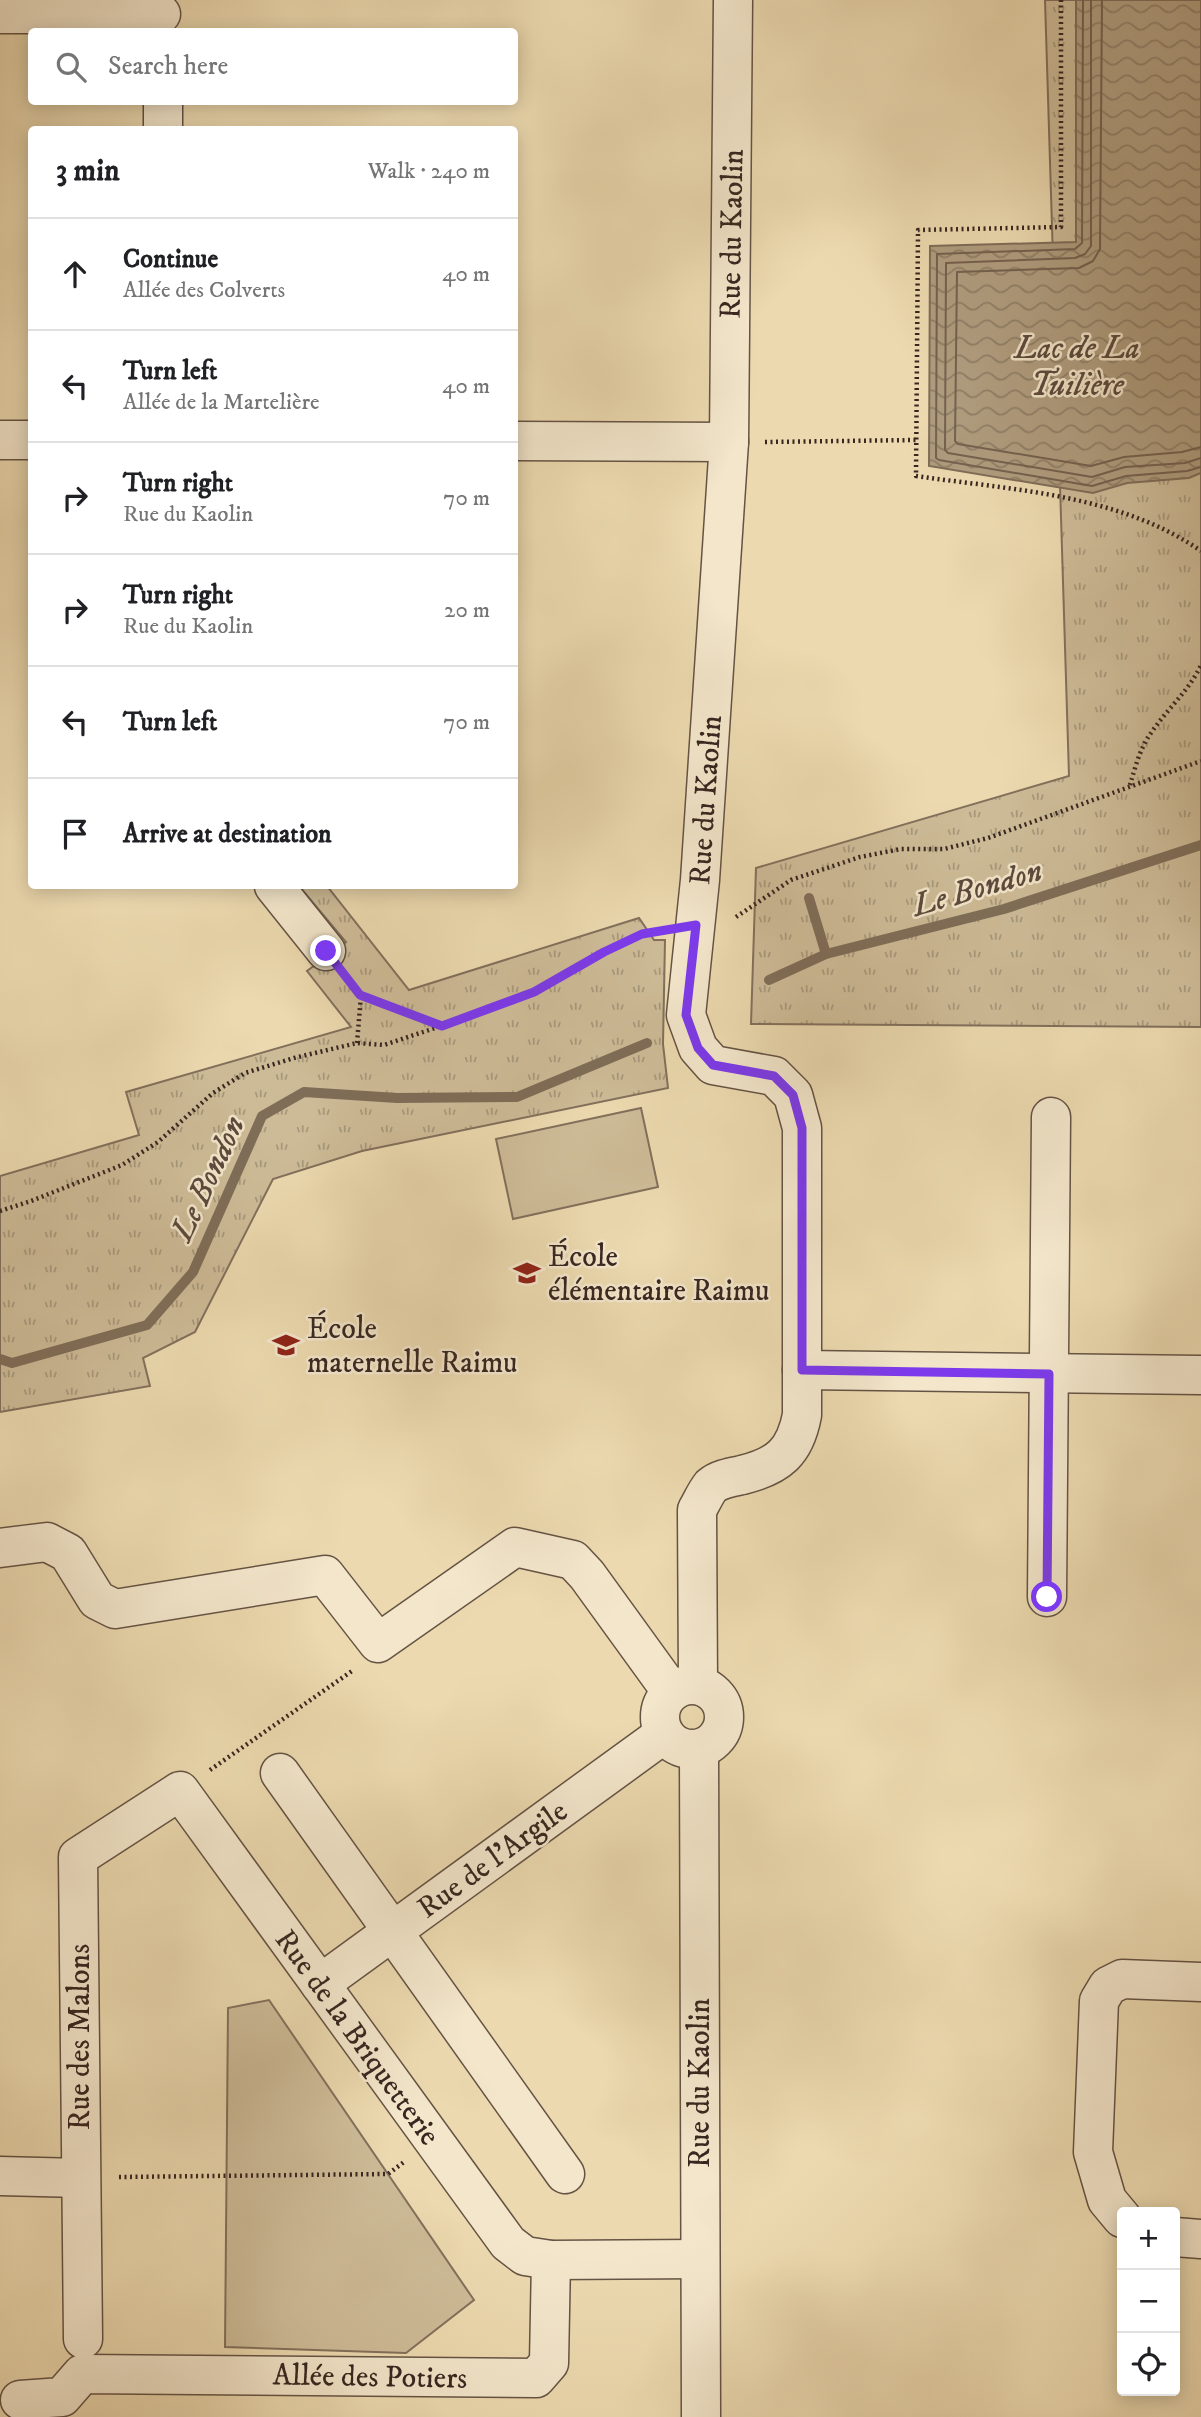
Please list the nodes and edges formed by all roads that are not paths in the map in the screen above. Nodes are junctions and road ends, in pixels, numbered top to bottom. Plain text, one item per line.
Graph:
1 (733, 0) edge
2 (0, 14) edge
3 (161, 15) edge
4 (163, 105) edge
5 (163, 126) edge
6 (0, 440) edge
7 (28, 440) edge
8 (518, 441) edge
9 (729, 442) junction
10 (276, 889) edge
11 (326, 951) road end
12 (1051, 1117) dead end
13 (802, 1370) junction
14 (1049, 1374) junction
15 (1201, 1375) edge
16 (0, 1548) edge
17 (1047, 1597) dead end
18 (684, 1688) junction
19 (682, 1742) junction
20 (281, 1773) dead end
21 (180, 1791) joint
22 (392, 1932) junction
23 (1201, 1982) edge
24 (320, 1984) junction
25 (565, 2174) dead end
26 (0, 2176) edge
27 (80, 2178) junction
28 (1117, 2212) edge
29 (1180, 2237) edge
30 (1201, 2239) edge
31 (700, 2259) junction
32 (551, 2260) junction
33 (82, 2356) junction
34 (20, 2400) dead end
35 (701, 2417) edge

1 - 9 street, Rue du Kaolin
2 - 3 street
4 - 5 street
6 - 7 street
8 - 9 street
9 - 13 street, Rue du Kaolin
10 - 11 street
12 - 14 street
13 - 14 street
13 - 18 street, Rue du Kaolin
14 - 15 street
14 - 17 street
16 - 18 street
18 - 19 street
18 - 19 street
19 - 22 street, Rue de l'Argile
19 - 31 street, Rue du Kaolin
20 - 22 street
21 - 24 street, Rue de la Briquetterie
21 - 27 street, Rue des Malons
22 - 24 street, Rue de l'Argile
22 - 25 street
23 - 28 street
24 - 32 street, Rue de la Briquetterie
26 - 27 street
27 - 33 street, Rue des Malons
29 - 30 street
31 - 32 street, Rue de la Briquetterie
31 - 35 street, Rue du Kaolin
32 - 33 street, Allée des Potiers
33 - 34 street

